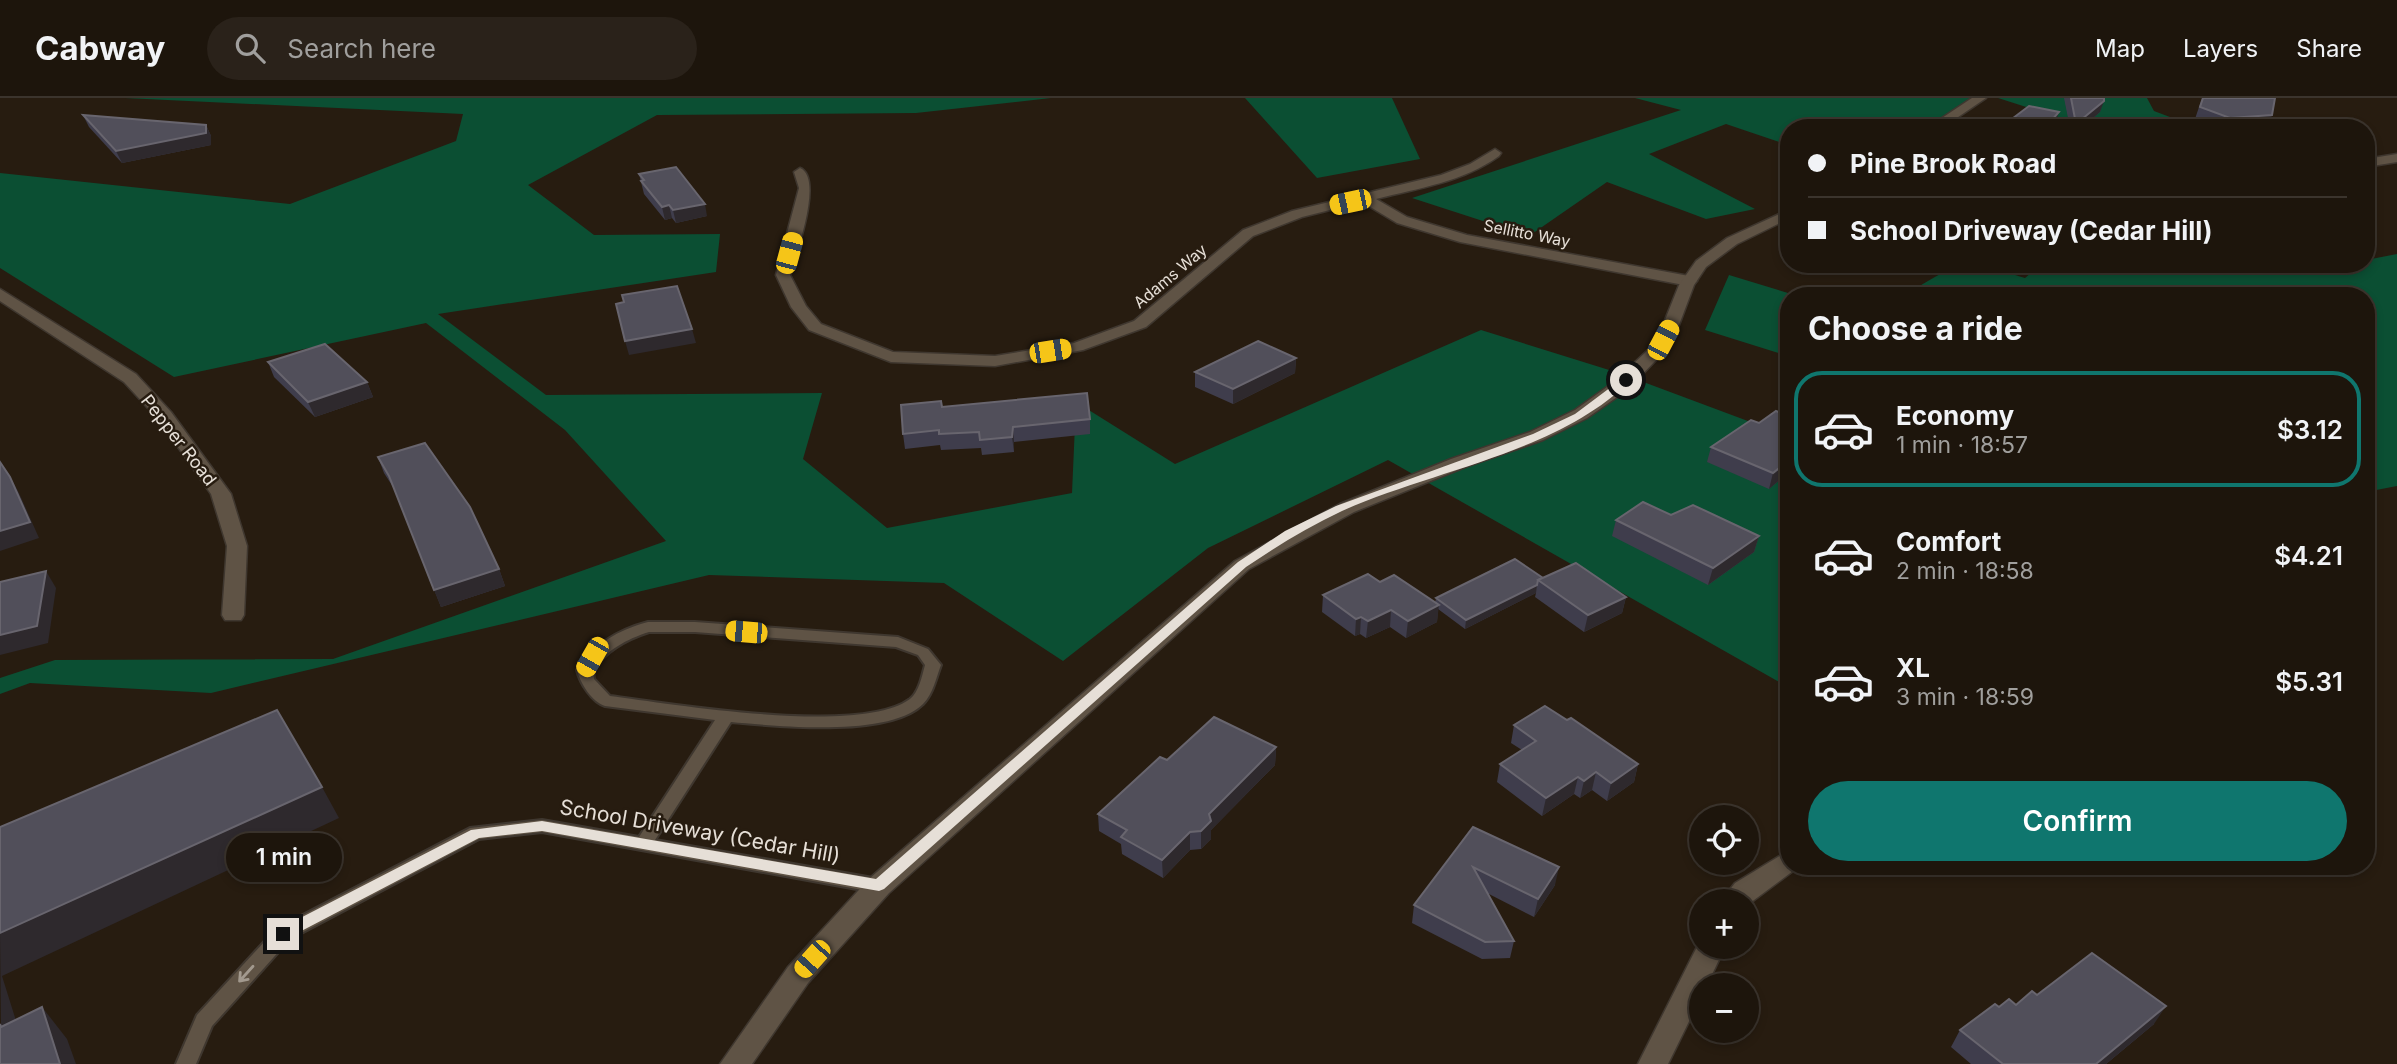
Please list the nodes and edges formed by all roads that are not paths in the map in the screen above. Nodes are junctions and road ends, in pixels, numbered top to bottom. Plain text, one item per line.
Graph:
1 (1980, 98) edge
2 (1949, 119) edge
3 (1495, 153) dead end
4 (2397, 158) edge
5 (2375, 162) edge
6 (800, 172) dead end
7 (1366, 199) junction
8 (1780, 218) edge
9 (1689, 281) junction
10 (0, 294) edge
11 (233, 615) dead end
12 (727, 715) junction
13 (643, 844) junction
14 (1780, 866) edge
15 (879, 886) junction
16 (1746, 889) edge
17 (1705, 959) edge
18 (186, 1064) edge
19 (734, 1064) edge
20 (1653, 1064) edge

1 - 2 street
3 - 7 street, Adams Way
4 - 5 street
6 - 7 street, Adams Way
7 - 9 street, Sellitto Way
8 - 9 street
9 - 15 street
10 - 11 street, Pepper Road
12 - 12 lane
12 - 13 lane
13 - 15 lane, School Driveway (Cedar Hill)
13 -> 18 lane, School Driveway (Cedar Hill)
14 - 16 street
15 - 19 street
17 - 20 street

